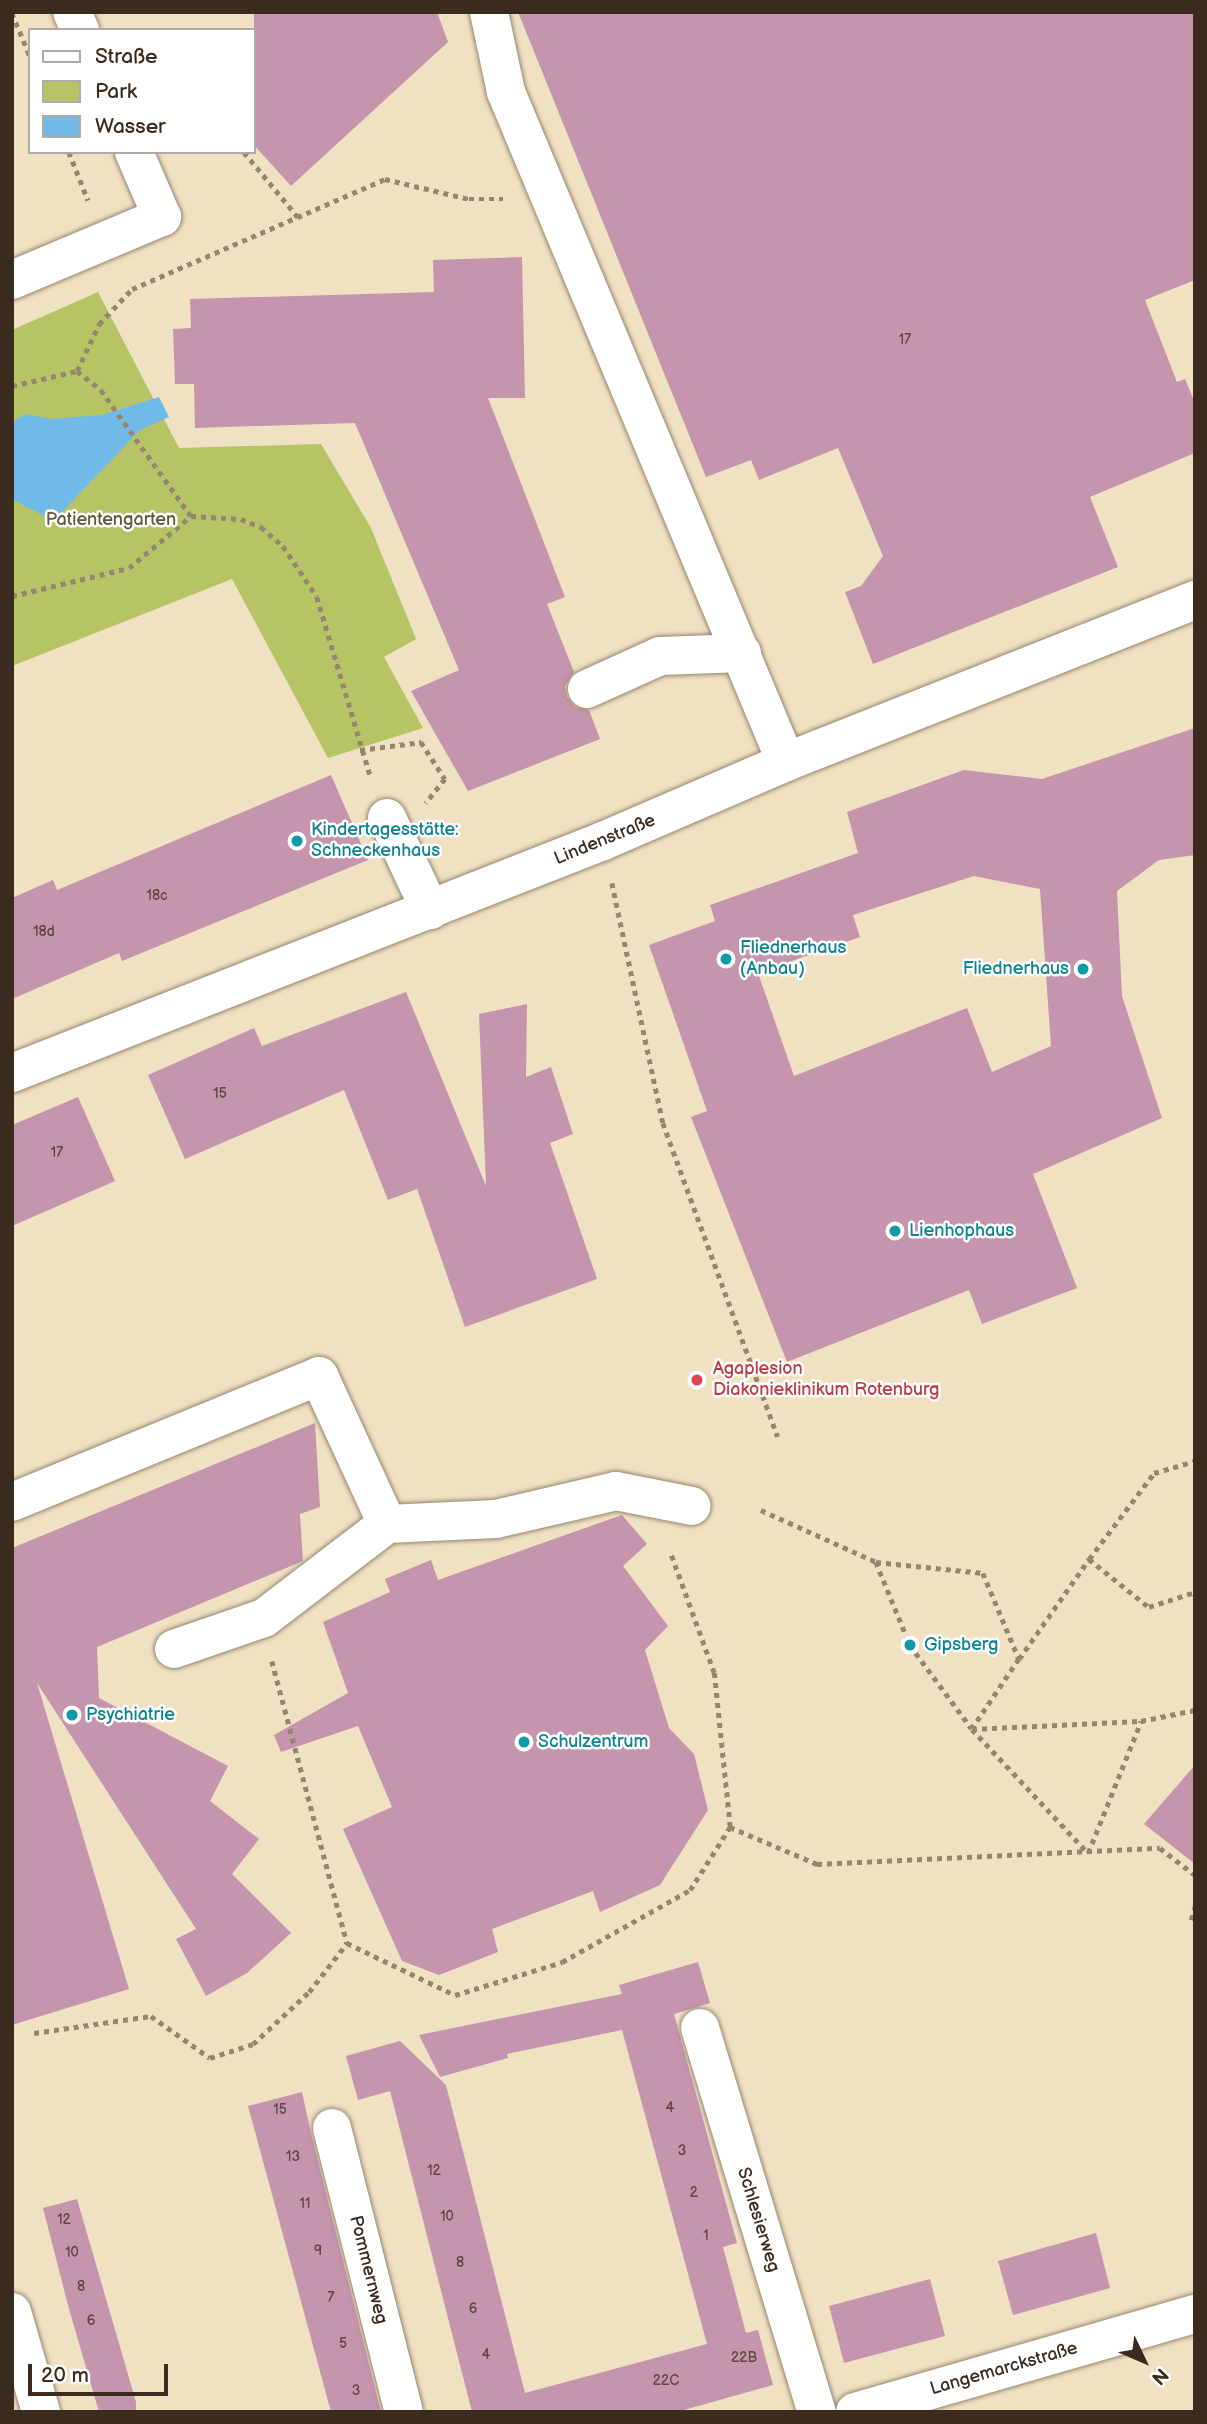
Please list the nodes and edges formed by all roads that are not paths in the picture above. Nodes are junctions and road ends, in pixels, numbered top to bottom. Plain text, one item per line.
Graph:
1 (72, 12) edge
2 (489, 12) edge
3 (79, 28) edge
4 (135, 154) edge
5 (12, 280) edge
6 (1195, 600) edge
7 (742, 653) junction
8 (587, 689) dead end
9 (786, 762) junction
10 (387, 818) road end
11 (430, 910) junction
12 (12, 1073) edge
13 (12, 1502) edge
14 (692, 1506) dead end
15 (387, 1524) junction
16 (174, 1649) dead end
17 (699, 2028) dead end
18 (332, 2128) dead end
19 (12, 2312) edge
20 (1195, 2314) edge
21 (41, 2412) edge
22 (404, 2412) edge
23 (817, 2412) edge
24 (855, 2412) edge

1 - 3 street
2 - 7 street
4 - 5 street
6 - 9 street, Lindenstraße
7 - 8 street
7 - 9 street
9 - 11 street, Lindenstraße
10 - 11 street
11 - 12 street, Lindenstraße
13 - 15 street
14 - 15 street
15 - 16 street
17 - 23 street, Schlesierweg
18 - 22 street, Pommernweg
19 - 21 street
20 - 24 street, Langemarckstraße

